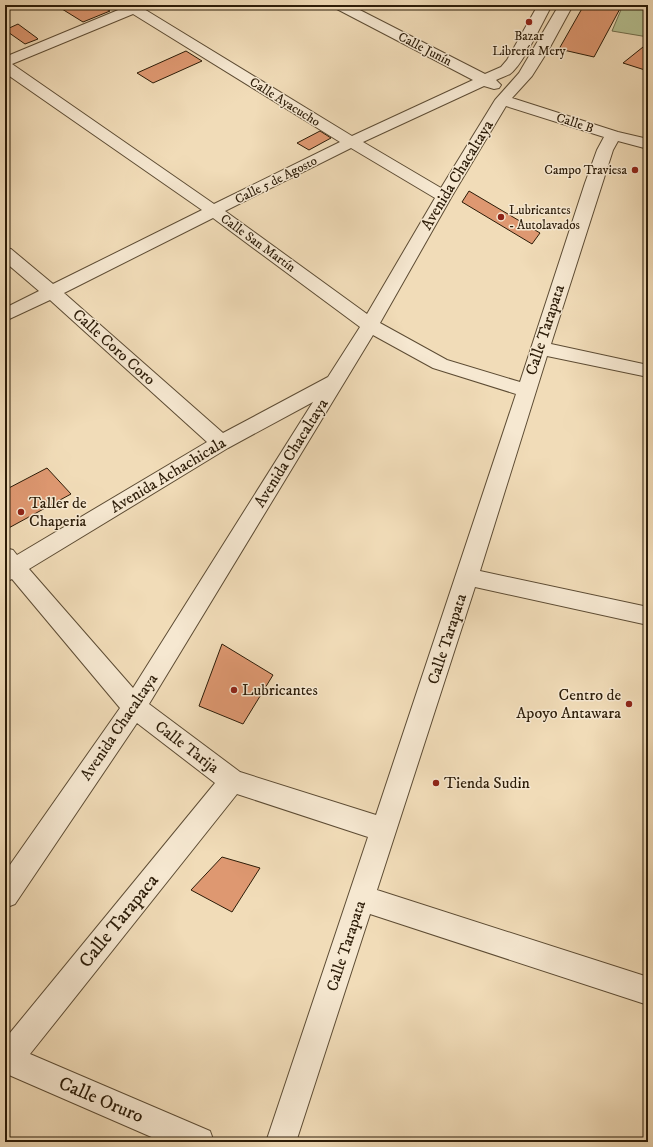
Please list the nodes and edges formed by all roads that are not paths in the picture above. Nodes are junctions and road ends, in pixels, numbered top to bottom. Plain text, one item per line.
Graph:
1 (340, 5) edge
2 (545, 5) edge
3 (135, 6) edge
4 (562, 6) edge
5 (5, 62) edge
6 (5, 66) edge
7 (506, 70) junction
8 (525, 76) junction
9 (484, 79) junction
10 (506, 96) junction
11 (613, 135) junction
12 (351, 142) junction
13 (648, 144) edge
14 (444, 196) junction
15 (214, 211) junction
16 (5, 253) edge
17 (52, 292) junction
18 (5, 315) edge
19 (370, 325) junction
20 (539, 348) junction
21 (648, 371) edge
22 (334, 382) junction
23 (526, 390) junction
24 (221, 443) junction
25 (9, 565) edge
26 (467, 577) junction
27 (648, 616) edge
28 (134, 708) junction
29 (232, 781) junction
30 (384, 830) junction
31 (5, 895) edge
32 (362, 898) junction
33 (648, 991) edge
34 (6, 1059) edge
35 (199, 1142) edge
36 (281, 1142) edge

1 - 9 street, Calle Junín
2 - 7 street
3 - 5 street
3 - 12 street, Calle Ayacucho
4 - 8 street, Avenida Chacaltaya
6 - 15 street, Calle San Martín
7 - 8 street
7 - 9 street, Calle 5 de Agosto
8 - 10 street, Avenida Chacaltaya
9 - 10 street, Calle Junín
9 - 12 street, Calle 5 de Agosto
10 - 11 street, Calle B
10 - 14 street, Avenida Chacaltaya
11 - 13 street, Calle B
11 - 20 street, Calle Tarapata
12 - 14 street, Calle Ayacucho
12 - 15 street, Calle 5 de Agosto
14 - 19 street, Avenida Chacaltaya
15 - 17 street, Calle 5 de Agosto
15 - 19 street, Calle San Martín
16 - 17 street, Calle Coro Coro
17 - 18 street, Calle 5 de Agosto
17 - 24 street, Calle Coro Coro
19 - 22 street, Avenida Chacaltaya
19 - 23 street, Calle San Martín
20 - 21 street
20 - 23 street, Calle Tarapata
22 - 24 street, Avenida Achachicala
22 - 28 street, Avenida Chacaltaya
23 - 26 street, Calle Tarapata
24 - 25 street, Avenida Achachicala
25 - 28 street, Calle Tarija
26 - 27 street
26 - 30 street, Calle Tarapata
28 - 29 street, Calle Tarija
28 - 31 street, Avenida Chacaltaya
29 - 30 street, Calle Tarija
29 - 34 street, Calle Tarapaca
30 - 32 street, Calle Tarapata
32 - 33 street
32 - 36 street, Calle Tarapata
34 - 35 street, Calle Oruro

